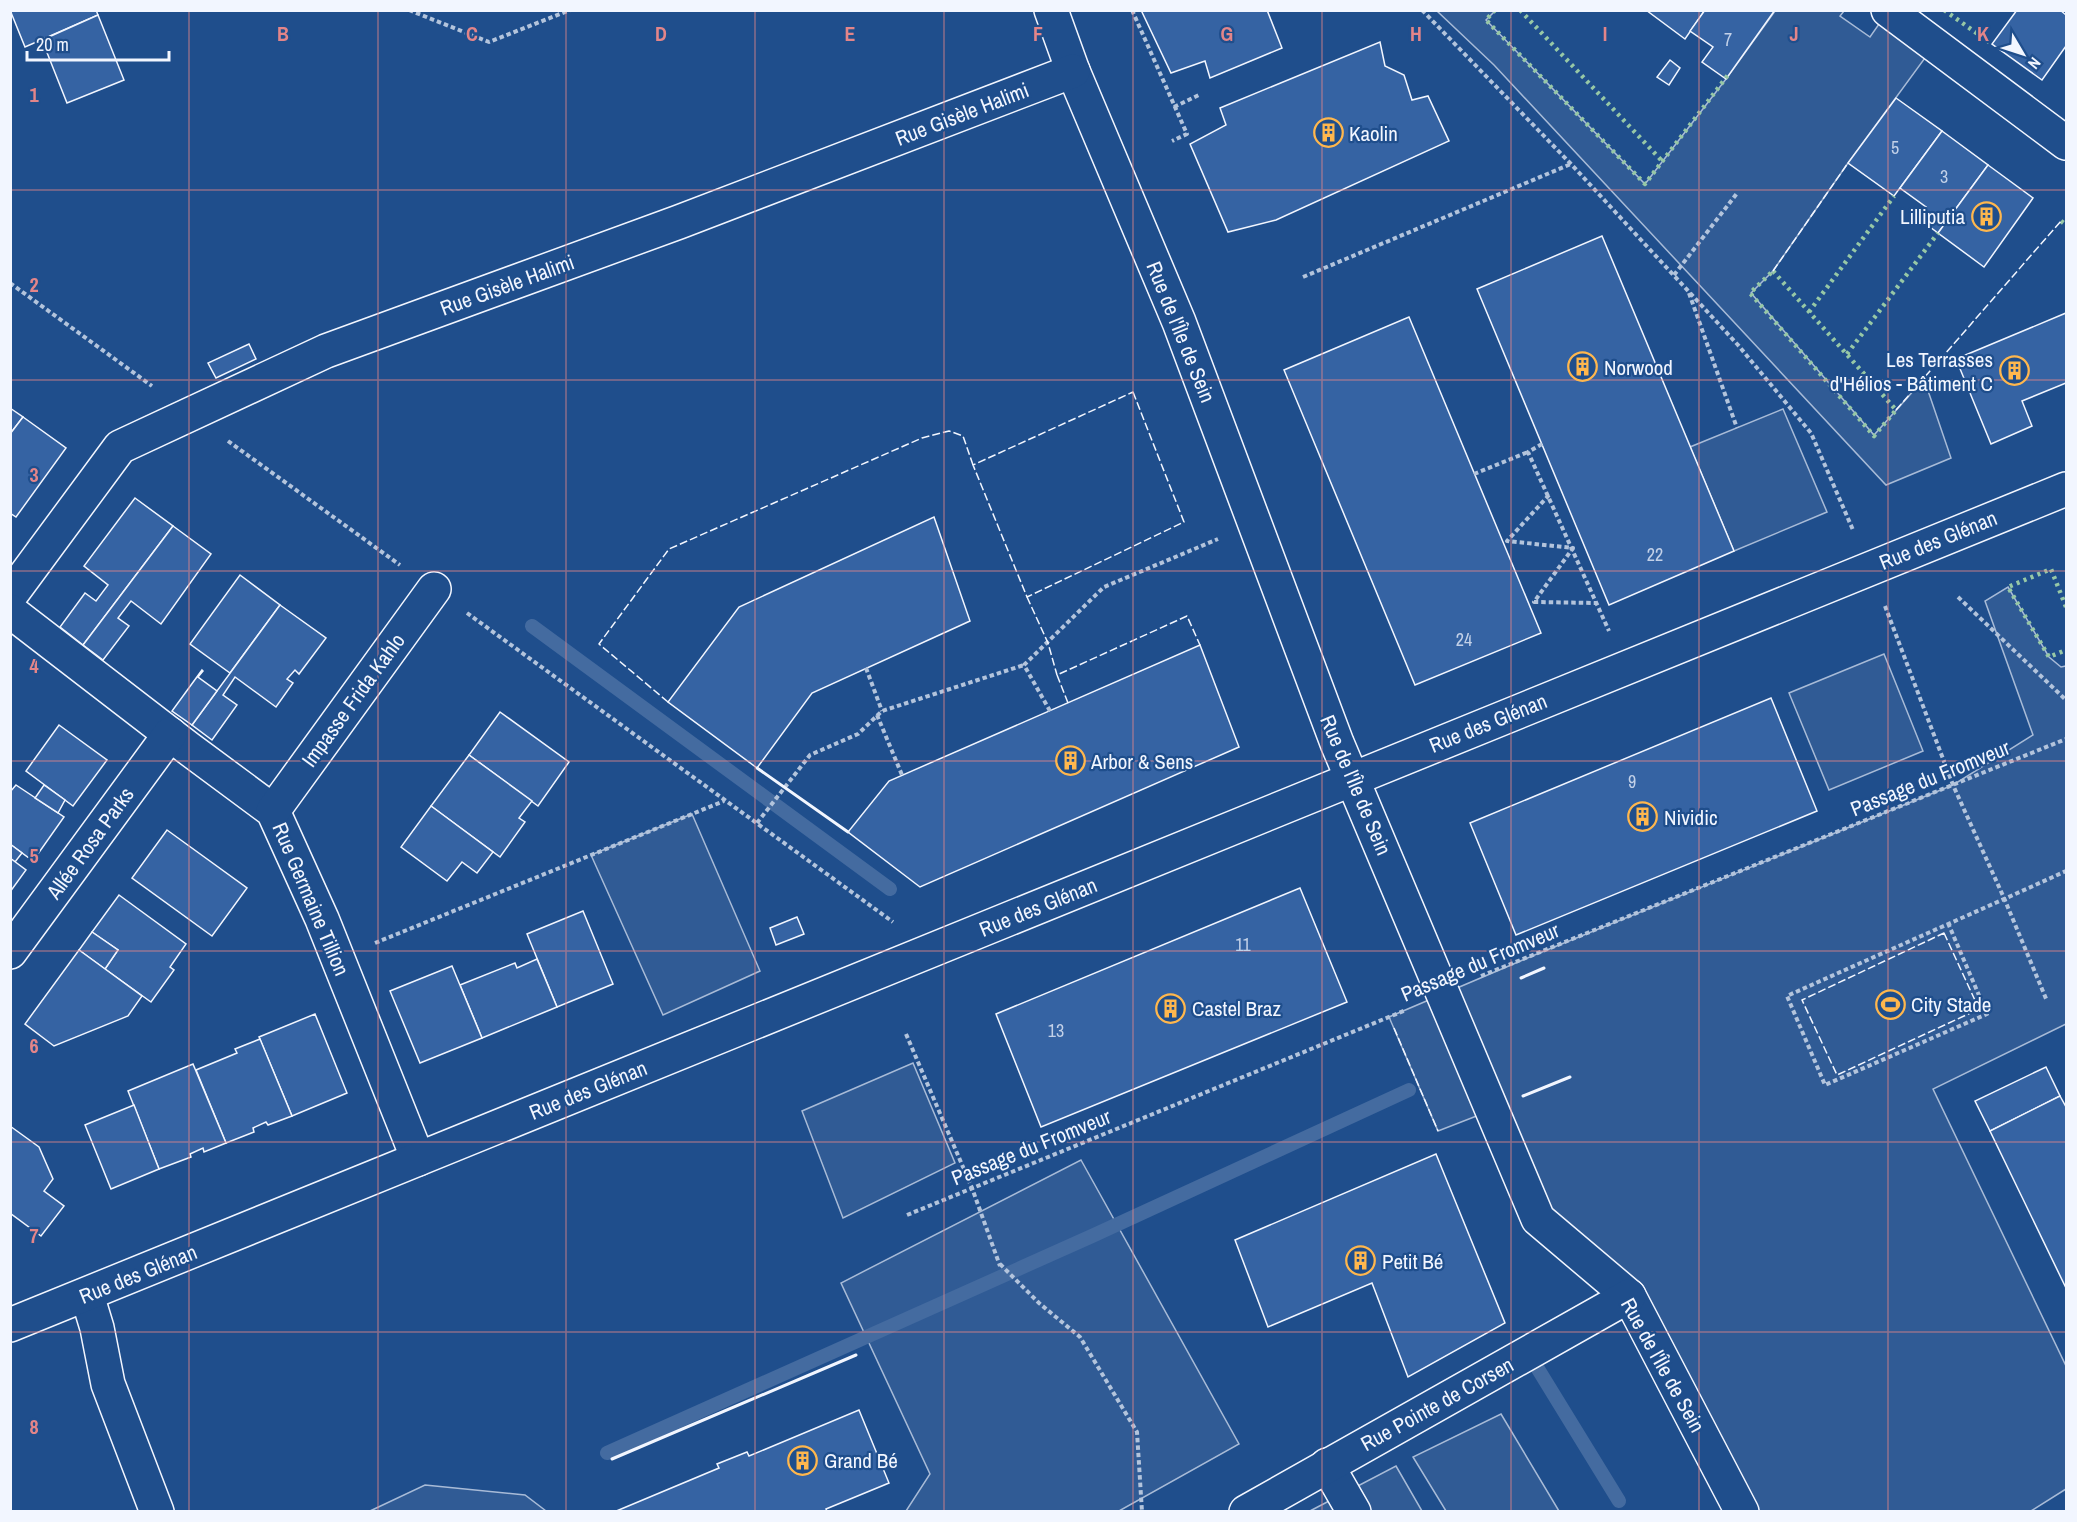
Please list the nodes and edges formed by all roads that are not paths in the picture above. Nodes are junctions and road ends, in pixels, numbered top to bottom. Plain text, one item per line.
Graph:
1 (1051, 10) edge
2 (1888, 10) edge
3 (1073, 71) junction
4 (2067, 143) edge
5 (2067, 489) edge
6 (434, 589) road end
7 (10, 596) edge
8 (10, 611) edge
9 (170, 734) junction
10 (1353, 779) junction
11 (273, 811) junction
12 (10, 952) edge
13 (418, 1159) junction
14 (87, 1295) junction
15 (1629, 1296) junction
16 (19, 1312) edge
17 (1327, 1465) junction
18 (157, 1512) edge
19 (1246, 1512) edge
20 (1354, 1512) edge
21 (1742, 1512) edge

1 - 3 street, Rue de l'Île de Sein
2 - 4 street
3 - 7 street, Rue Gisèle Halimi
3 - 10 street, Rue de l'Île de Sein
5 - 10 street, Rue des Glénan
6 - 11 street, Impasse Frida Kahlo
8 - 9 street, Rue Germaine Tillion
9 - 11 street, Rue Germaine Tillion
9 - 12 street, Allée Rosa Parks
10 - 13 street, Rue des Glénan
10 - 15 street, Rue de l'Île de Sein
11 - 13 street, Rue Germaine Tillion
13 - 14 street, Rue des Glénan
14 - 16 street, Rue des Glénan
14 - 18 street
15 - 17 street, Rue Pointe de Corsen
15 - 21 street, Rue de l'Île de Sein
17 - 19 street, Rue Pointe de Corsen
17 - 20 street

